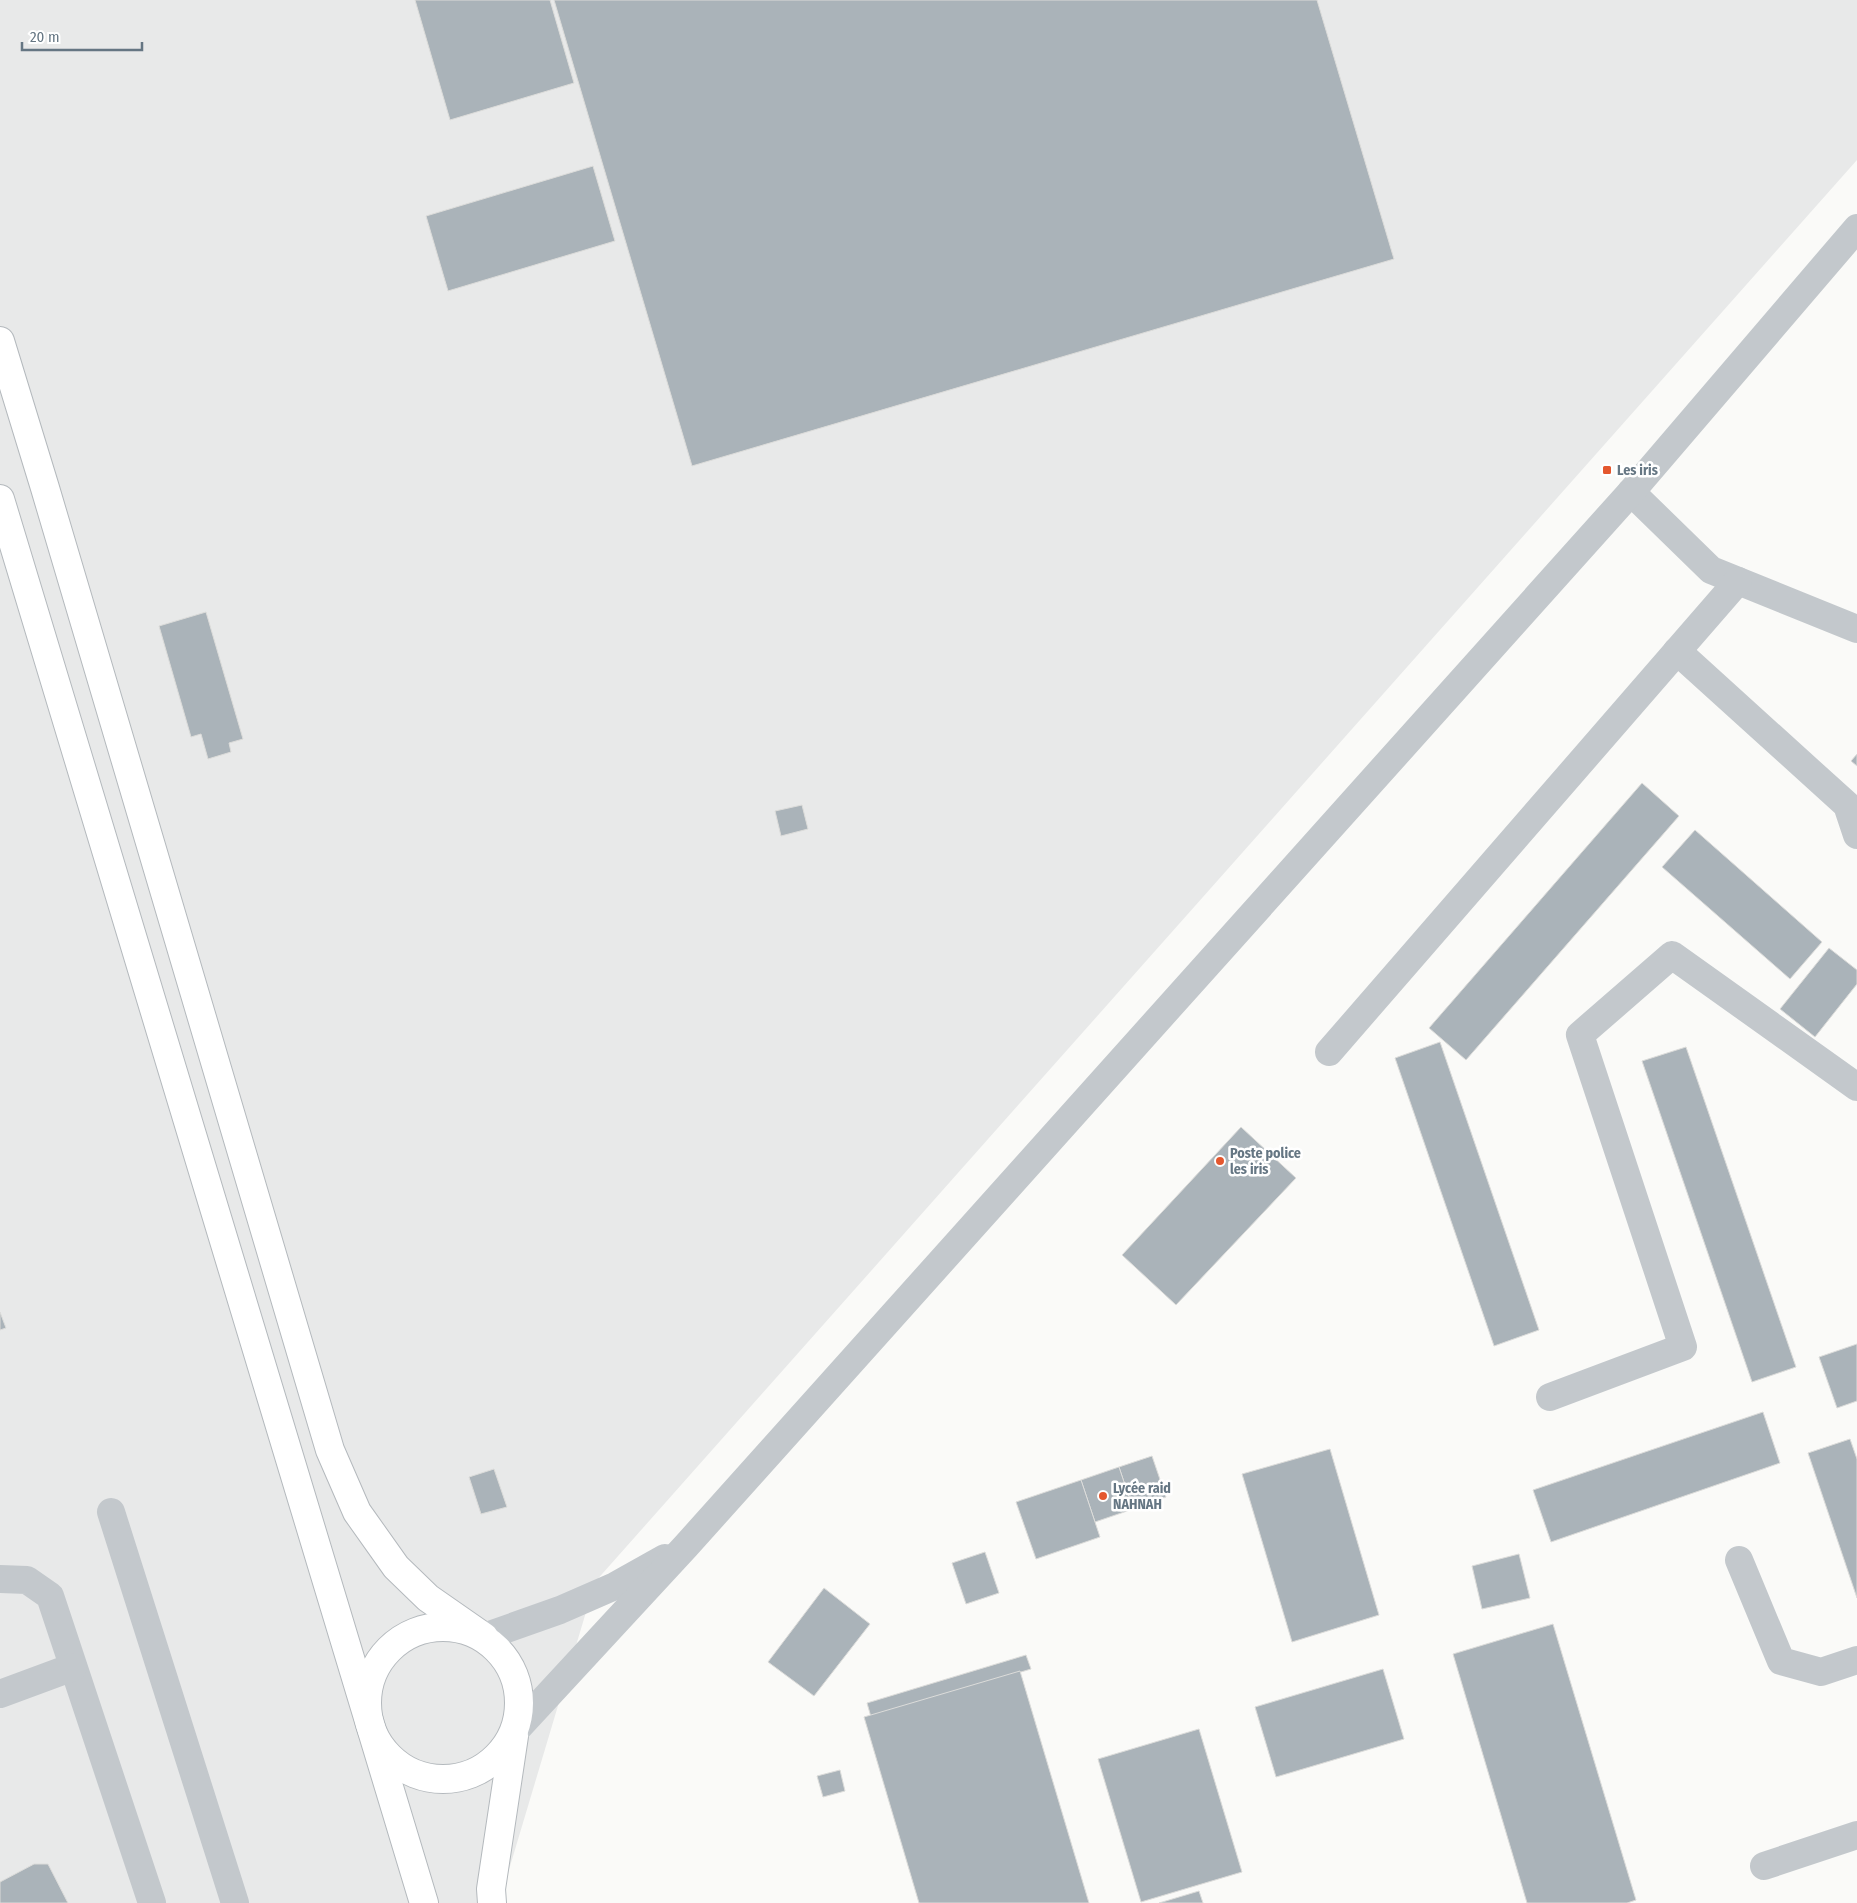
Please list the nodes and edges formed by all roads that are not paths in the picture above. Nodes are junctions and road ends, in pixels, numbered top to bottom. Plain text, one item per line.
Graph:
1 (1857, 228) edge
2 (0, 340) edge
3 (1631, 492) junction
4 (0, 499) edge
5 (1738, 581) junction
6 (1857, 628) edge
7 (1677, 651) junction
8 (1857, 835) edge
9 (1329, 1052) dead end
10 (1857, 1087) edge
11 (1550, 1398) dead end
12 (111, 1512) dead end
13 (686, 1546) junction
14 (1739, 1560) dead end
15 (0, 1579) edge
16 (484, 1637) junction
17 (1857, 1660) edge
18 (74, 1667) junction
19 (0, 1694) edge
20 (371, 1728) junction
21 (514, 1732) junction
22 (1857, 1835) edge
23 (1764, 1866) dead end
24 (152, 1903) edge
25 (235, 1903) edge
26 (424, 1903) edge
27 (492, 1903) edge

1 - 3 street
2 - 16 highway
3 - 5 street
3 - 13 street
4 - 20 highway
5 - 6 street
5 - 7 street
7 - 8 street
7 - 9 street
10 - 11 street
12 - 25 street
13 - 16 street
13 - 21 street
14 - 17 street
15 - 18 street
16 - 20 highway
16 - 21 highway
18 - 19 street
18 - 24 street
20 - 21 highway
20 - 26 highway
21 - 27 highway
22 - 23 street

